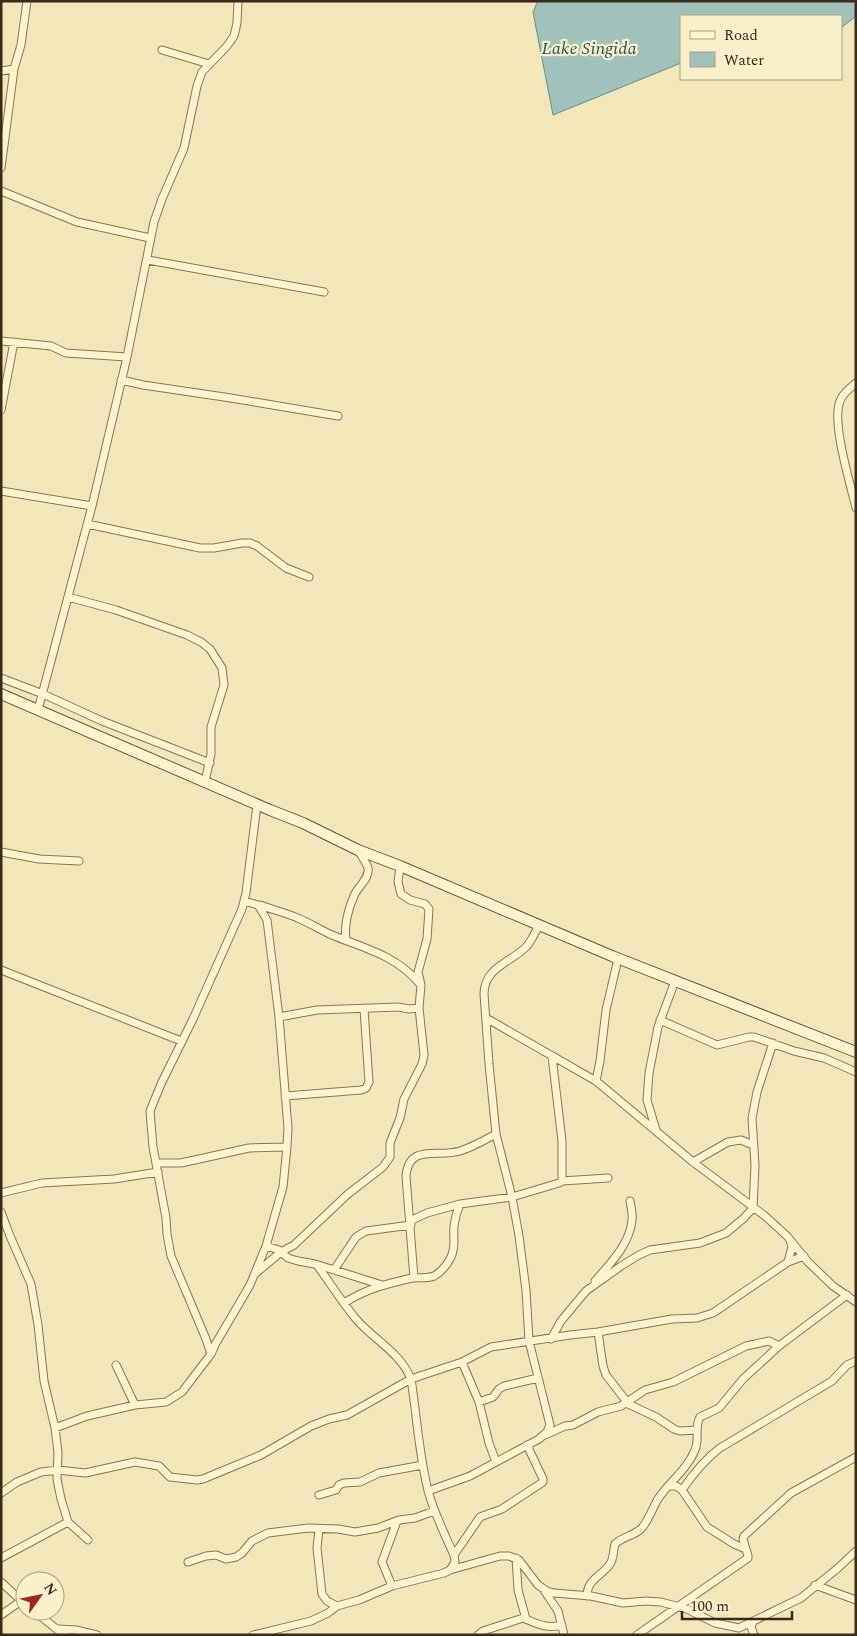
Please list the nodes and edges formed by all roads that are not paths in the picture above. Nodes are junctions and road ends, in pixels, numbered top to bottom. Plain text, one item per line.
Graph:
1 (27, 1) edge
2 (238, 1) edge
3 (162, 50) dead end
4 (209, 64) junction
5 (14, 69) junction
6 (1, 71) edge
7 (1, 168) edge
8 (1, 191) edge
9 (150, 238) junction
10 (148, 260) junction
11 (324, 292) dead end
12 (1, 341) edge
13 (14, 342) junction
14 (127, 357) junction
15 (121, 380) junction
16 (856, 383) edge
17 (1, 410) edge
18 (338, 416) dead end
19 (1, 491) edge
20 (92, 506) junction
21 (856, 508) edge
22 (87, 524) junction
23 (309, 577) dead end
24 (68, 597) junction
25 (1, 678) edge
26 (1, 694) edge
27 (43, 694) junction
28 (38, 710) junction
29 (210, 763) junction
30 (205, 782) junction
31 (257, 804) junction
32 (358, 850) junction
33 (1, 852) edge
34 (79, 861) dead end
35 (400, 866) junction
36 (244, 901) junction
37 (258, 905) junction
38 (540, 926) junction
39 (346, 939) junction
40 (618, 959) junction
41 (1, 970) edge
42 (675, 981) junction
43 (421, 985) junction
44 (419, 1008) junction
45 (364, 1009) junction
46 (279, 1017) junction
47 (486, 1018) junction
48 (660, 1020) junction
49 (181, 1041) junction
50 (773, 1043) junction
51 (856, 1052) edge
52 (552, 1056) junction
53 (856, 1072) edge
54 (596, 1081) junction
55 (285, 1096) junction
56 (656, 1130) junction
57 (496, 1134) junction
58 (753, 1145) junction
59 (287, 1147) junction
60 (693, 1162) junction
61 (157, 1163) junction
62 (158, 1172) junction
63 (608, 1178) dead end
64 (562, 1181) junction
65 (1, 1193) edge
66 (512, 1197) junction
67 (630, 1200) dead end
68 (460, 1204) junction
69 (753, 1208) junction
70 (1, 1212) edge
71 (411, 1223) junction
72 (790, 1240) junction
73 (266, 1246) junction
74 (281, 1252) junction
75 (804, 1256) junction
76 (788, 1262) junction
77 (317, 1265) junction
78 (334, 1270) junction
79 (255, 1274) junction
80 (414, 1278) junction
81 (382, 1285) junction
82 (586, 1291) junction
83 (852, 1297) edge
84 (344, 1303) junction
85 (598, 1332) junction
86 (551, 1338) junction
87 (529, 1341) junction
88 (779, 1346) junction
89 (211, 1354) junction
90 (856, 1361) edge
91 (462, 1362) junction
92 (116, 1366) dead end
93 (538, 1378) junction
94 (411, 1379) junction
95 (480, 1402) junction
96 (626, 1403) junction
97 (135, 1405) junction
98 (55, 1428) junction
99 (697, 1430) junction
100 (545, 1436) junction
101 (527, 1445) junction
102 (856, 1456) edge
103 (496, 1462) junction
104 (423, 1465) junction
105 (58, 1470) junction
106 (670, 1486) junction
107 (682, 1490) junction
108 (428, 1492) junction
109 (1, 1493) edge
110 (319, 1495) dead end
111 (434, 1511) junction
112 (397, 1521) junction
113 (68, 1522) junction
114 (319, 1529) junction
115 (88, 1540) dead end
116 (746, 1549) junction
117 (856, 1551) edge
118 (454, 1555) junction
119 (1, 1558) edge
120 (516, 1558) junction
121 (188, 1562) dead end
122 (450, 1570) junction
123 (1, 1582) edge
124 (815, 1585) junction
125 (392, 1586) junction
126 (542, 1588) junction
127 (15, 1595) edge
128 (587, 1596) junction
129 (856, 1600) edge
130 (337, 1606) junction
131 (15, 1607) edge
132 (678, 1607) junction
133 (1, 1615) edge
134 (526, 1619) junction
135 (47, 1621) edge
136 (754, 1622) junction
137 (562, 1625) junction
138 (739, 1628) junction
139 (61, 1632) edge
140 (97, 1635) edge
141 (253, 1635) edge
142 (478, 1635) edge
143 (564, 1635) edge
144 (637, 1635) edge
145 (729, 1635) edge
146 (754, 1635) edge

1 - 5 street
2 - 4 street
3 - 4 street
4 - 9 street
5 - 6 street
5 - 7 street
8 - 9 street
9 - 10 street
10 - 11 street
10 - 14 street
12 - 13 street
13 - 14 street
13 - 17 street
14 - 15 street
15 - 18 street
15 - 20 street
16 - 21 street
19 - 20 street
20 - 22 street
22 - 23 street
22 - 24 street
24 - 27 street
24 - 29 street
25 - 27 street
26 - 28 street
27 - 28 street
27 - 29 street
28 - 30 street
29 - 30 street
30 - 31 street
31 - 32 street
31 - 36 street
32 - 35 street
32 - 39 street
33 - 34 street
35 - 38 street
35 - 43 street
36 - 37 street
36 - 49 street
37 - 39 street
37 - 46 street
38 - 40 street
38 - 47 street
39 - 43 street
40 - 42 street
40 - 54 street
41 - 49 street
42 - 48 street
42 - 51 street
43 - 44 street
44 - 45 street
44 - 74 street
45 - 46 street
45 - 55 street
46 - 55 street
47 - 52 street
47 - 57 street
48 - 50 street
48 - 56 street
49 - 61 street
50 - 53 street
50 - 58 street
52 - 54 street
52 - 64 street
54 - 56 street
55 - 59 street
56 - 60 street
57 - 66 street
57 - 71 street
58 - 60 street
58 - 69 street
59 - 61 street
59 - 73 street
60 - 69 street
61 - 62 street
62 - 65 street
62 - 89 street
63 - 64 street
64 - 66 street
66 - 68 street
66 - 87 street
67 - 82 street
68 - 71 street
68 - 80 street
69 - 72 street
69 - 82 street
70 - 98 street
71 - 78 street
71 - 80 street
72 - 75 street
72 - 76 street
73 - 74 street
73 - 79 street
74 - 77 street
74 - 79 street
75 - 76 street
75 - 83 street
76 - 85 street
77 - 78 street
77 - 84 street
78 - 81 street
79 - 89 street
80 - 81 street
81 - 84 street
82 - 86 street
83 - 88 street
84 - 94 street
85 - 86 street
85 - 96 street
86 - 87 street
87 - 91 street
87 - 93 street
88 - 96 street
88 - 99 street
89 - 97 street
90 - 107 street
91 - 94 street
91 - 95 street
92 - 97 street
93 - 95 street
93 - 100 street
94 - 104 street
94 - 105 street
95 - 103 street
96 - 99 street
96 - 100 street
97 - 98 street
98 - 105 street
99 - 106 street
100 - 101 street
101 - 103 street
101 - 118 street
102 - 116 street
103 - 108 street
104 - 108 street
104 - 110 street
105 - 109 street
105 - 113 street
106 - 107 street
106 - 128 street
107 - 116 street
108 - 111 street
111 - 112 street
111 - 118 street
112 - 114 street
112 - 125 street
113 - 115 street
113 - 119 street
114 - 121 street
114 - 130 street
116 - 132 street
117 - 124 street
118 - 122 street
120 - 122 street
120 - 126 street
120 - 134 street
122 - 125 street
123 - 127 street
124 - 129 street
124 - 136 street
125 - 130 street
126 - 128 street
126 - 137 street
128 - 132 street
130 - 141 street
131 - 133 street
132 - 138 street
132 - 144 street
134 - 137 street
134 - 142 street
135 - 139 street
136 - 138 street
136 - 146 street
137 - 143 street
138 - 145 street
139 - 140 street

